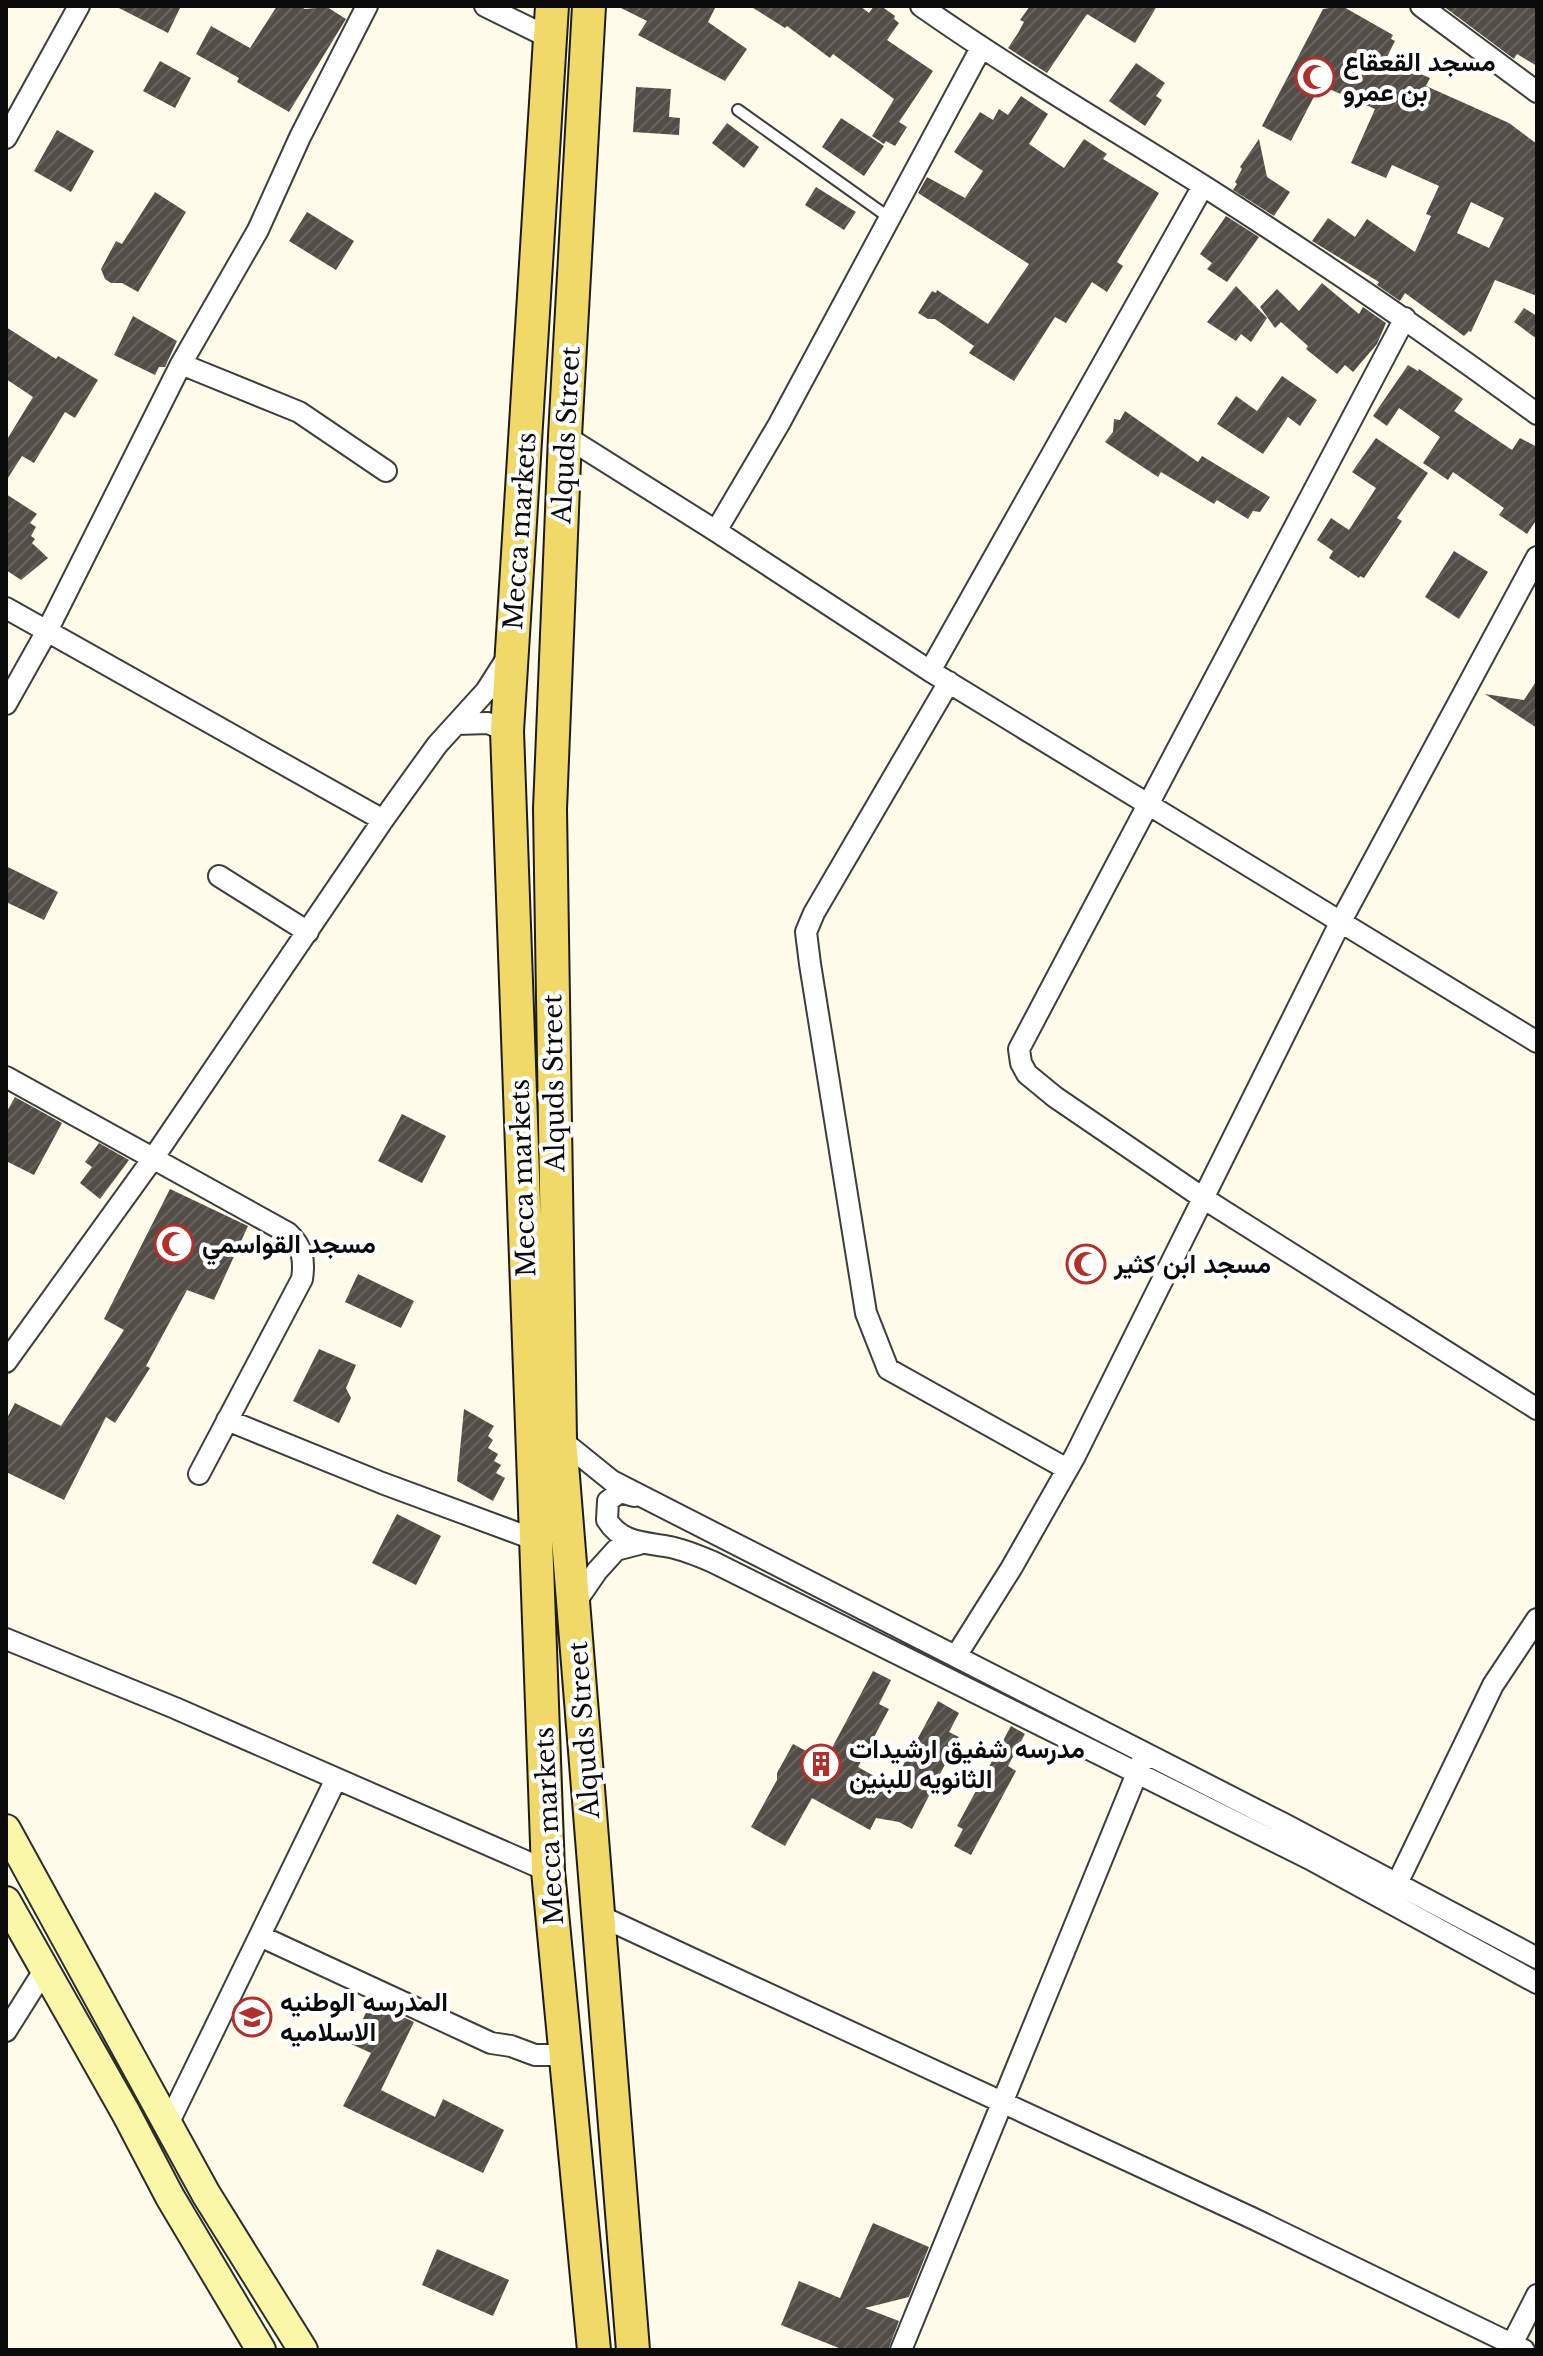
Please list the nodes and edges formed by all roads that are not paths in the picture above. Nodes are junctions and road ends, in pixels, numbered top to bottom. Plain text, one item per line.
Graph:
1 (79, 6) edge
2 (367, 6) edge
3 (485, 6) edge
4 (552, 6) edge
5 (589, 6) edge
6 (921, 6) edge
7 (1421, 6) edge
8 (550, 38) junction
9 (981, 48) junction
10 (1537, 92) edge
11 (738, 110) dead end
12 (12, 112) edge
13 (6, 138) edge
14 (1203, 186) junction
15 (891, 219) junction
16 (1405, 318) junction
17 (181, 364) junction
18 (1537, 414) edge
19 (565, 436) junction
20 (386, 471) dead end
21 (716, 531) junction
22 (1537, 557) edge
23 (6, 608) edge
24 (47, 631) junction
25 (513, 648) junction
26 (930, 671) junction
27 (949, 682) junction
28 (6, 704) edge
29 (457, 724) junction
30 (507, 731) junction
31 (1147, 805) junction
32 (383, 820) junction
33 (219, 876) dead end
34 (1341, 921) junction
35 (308, 932) junction
36 (1537, 1041) edge
37 (6, 1077) edge
38 (154, 1157) junction
39 (1203, 1198) junction
40 (6, 1362) edge
41 (1537, 1409) edge
42 (227, 1420) junction
43 (560, 1439) junction
44 (1067, 1469) junction
45 (199, 1474) dead end
46 (646, 1499) junction
47 (536, 1540) junction
48 (639, 1544) junction
49 (575, 1603) junction
50 (1537, 1619) edge
51 (6, 1639) edge
52 (956, 1656) junction
53 (1145, 1753) junction
54 (1137, 1773) junction
55 (336, 1779) junction
56 (6, 1829) edge
57 (548, 1871) junction
58 (1394, 1892) junction
59 (6, 1901) edge
60 (598, 1915) junction
61 (260, 1936) junction
62 (1537, 1958) edge
63 (45, 1969) junction
64 (1537, 1983) edge
65 (15, 2000) edge
66 (6, 2031) edge
67 (567, 2055) junction
68 (1002, 2104) junction
69 (168, 2124) junction
70 (1537, 2295) edge
71 (1515, 2348) edge
72 (261, 2350) edge
73 (303, 2350) edge
74 (594, 2350) edge
75 (633, 2350) edge
76 (901, 2350) edge

1 - 12 street
2 - 17 street
3 - 8 street
4 - 8 main road, Mecca markets
5 - 19 main road, Alquds Street
6 - 9 street
7 - 10 street
8 - 25 main road, Mecca markets
9 - 14 street
9 - 15 street
11 - 15 lane
12 - 13 street
14 - 16 street
14 - 26 street
15 - 21 street
16 - 18 street
16 - 31 street
17 - 20 street
17 - 24 street
19 - 21 street
19 - 43 main road, Alquds Street
21 - 26 street
22 - 34 street
23 - 24 street
24 - 28 street
24 - 32 street
25 - 29 street
25 - 30 main road, Mecca markets
26 - 27 street
27 - 31 street
27 - 44 street
29 - 30 street
29 - 32 street
30 - 47 main road, Mecca markets
31 - 34 street
31 - 39 street
32 - 35 street
33 - 35 street
34 - 36 street
34 - 39 street
35 - 38 street
37 - 38 street
38 - 40 street
38 - 42 street
39 - 41 street
39 - 44 street
42 - 45 street
42 - 47 street
43 - 46 street
43 - 49 main road, Alquds Street
44 - 52 street
46 - 48 street
46 - 52 street
47 - 57 main road, Mecca markets
48 - 49 street
48 - 54 street
49 - 60 main road, Alquds Street
50 - 58 street
51 - 55 street
52 - 53 street
53 - 54 street
53 - 58 street
54 - 58 street
54 - 68 street
55 - 57 street
55 - 61 street
56 - 69 main road
57 - 67 main road, Mecca markets
58 - 62 street
58 - 64 street
59 - 63 main road
60 - 68 street
60 - 75 main road, Alquds Street
61 - 67 street
61 - 69 street
63 - 65 street
63 - 72 main road
65 - 66 street
67 - 74 main road, Mecca markets
68 - 71 street
68 - 76 street
69 - 73 main road
70 - 71 street

